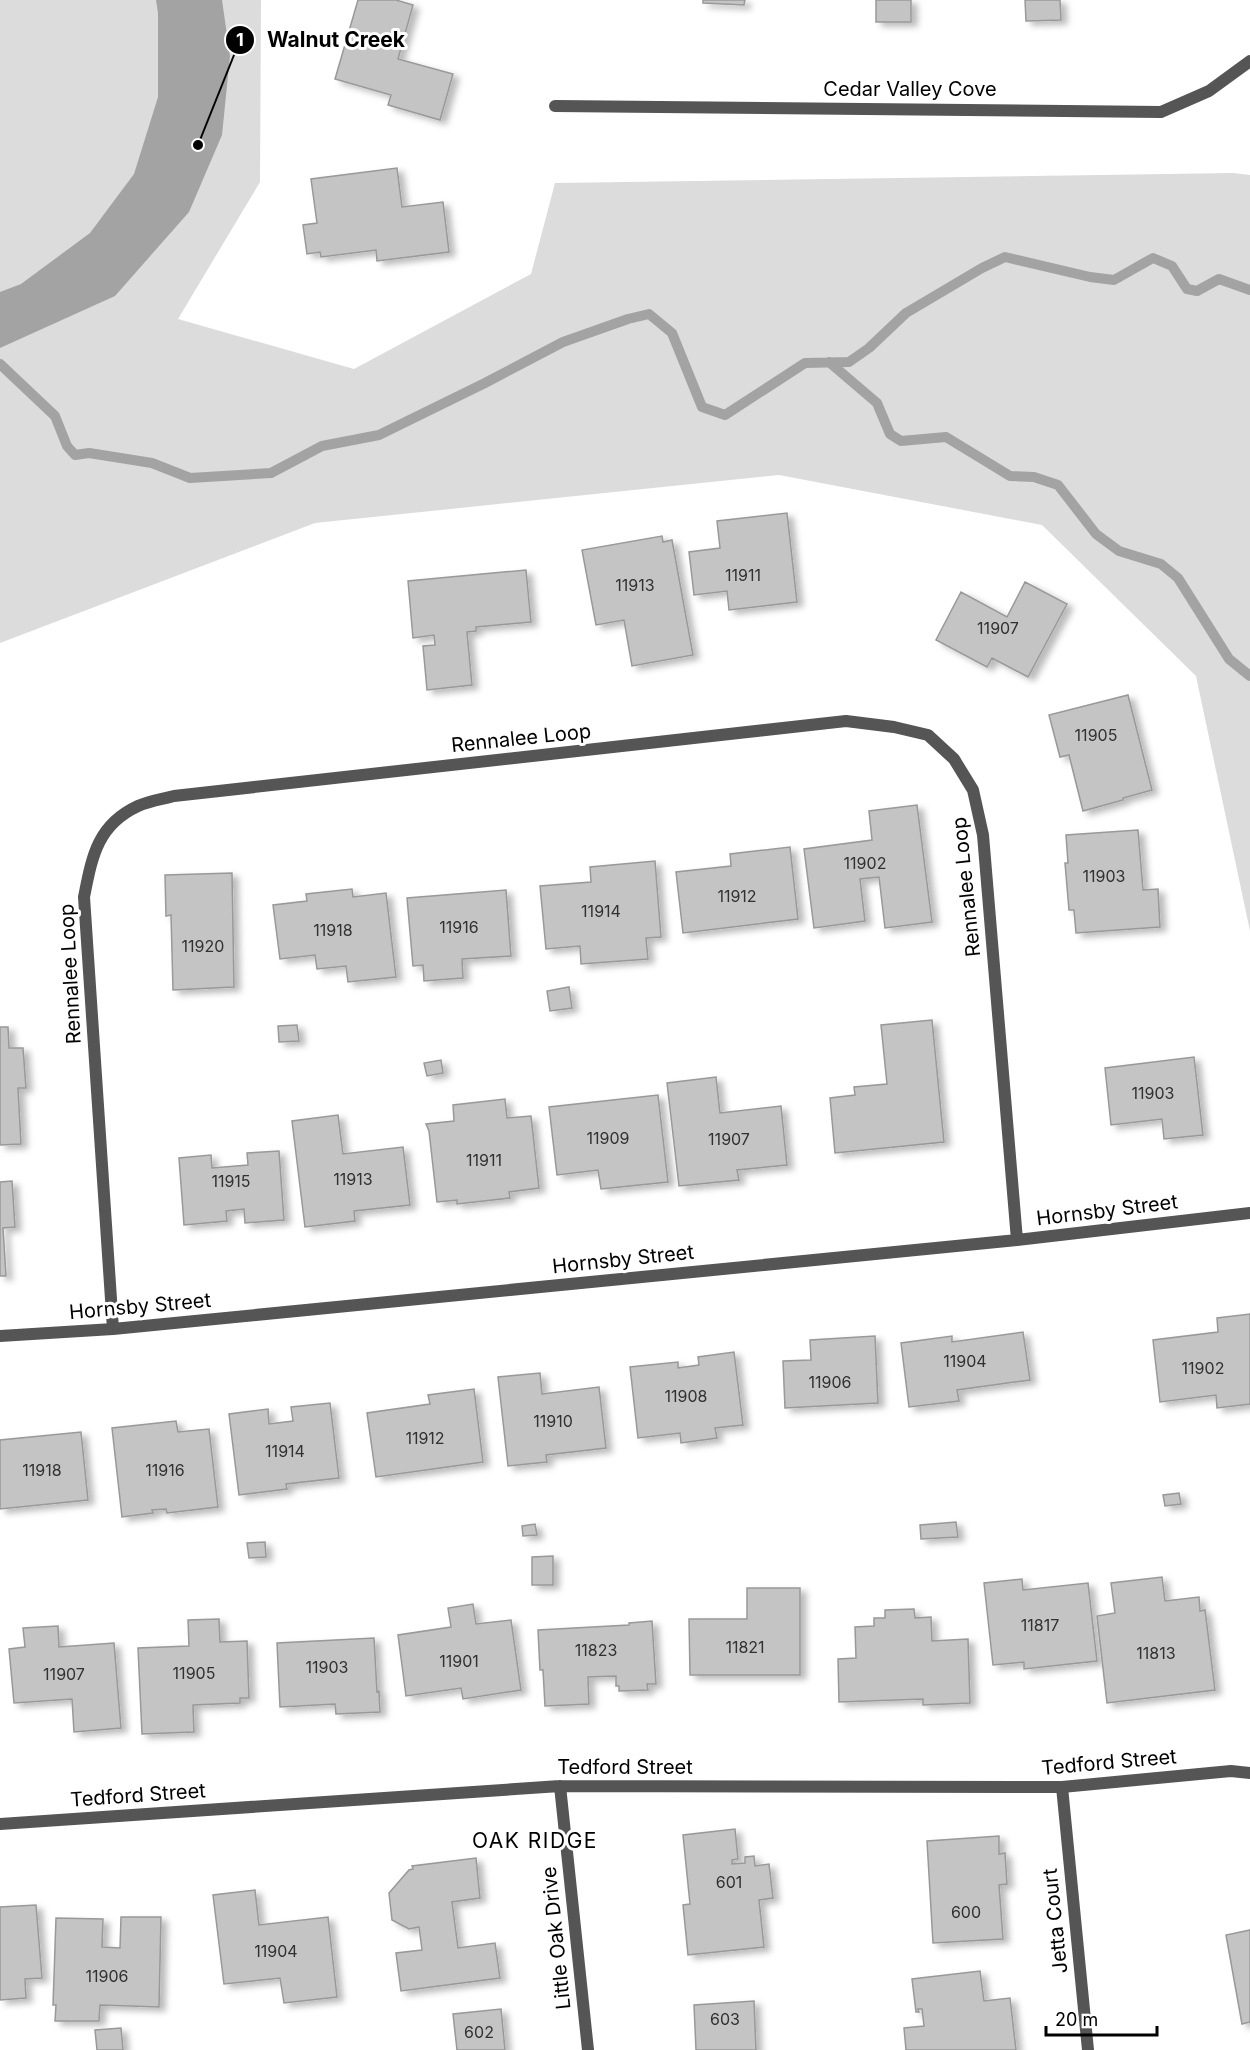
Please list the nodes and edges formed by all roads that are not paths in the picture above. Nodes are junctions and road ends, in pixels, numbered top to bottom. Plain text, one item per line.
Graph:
1 (1250, 61) edge
2 (555, 106) dead end
3 (1250, 1214) edge
4 (1017, 1240) junction
5 (113, 1329) junction
6 (0, 1336) edge
7 (1250, 1773) edge
8 (560, 1786) junction
9 (1062, 1787) junction
10 (0, 1824) edge
11 (588, 2050) edge
12 (1088, 2050) edge

1 - 2 street, Cedar Valley Cove
3 - 4 street, Hornsby Street
4 - 5 street, Hornsby Street
4 - 5 street, Rennalee Loop
5 - 6 street, Hornsby Street
7 - 9 street, Tedford Street
8 - 9 street, Tedford Street
8 - 10 street, Tedford Street
8 - 11 street, Little Oak Drive
9 - 12 street, Jetta Court

